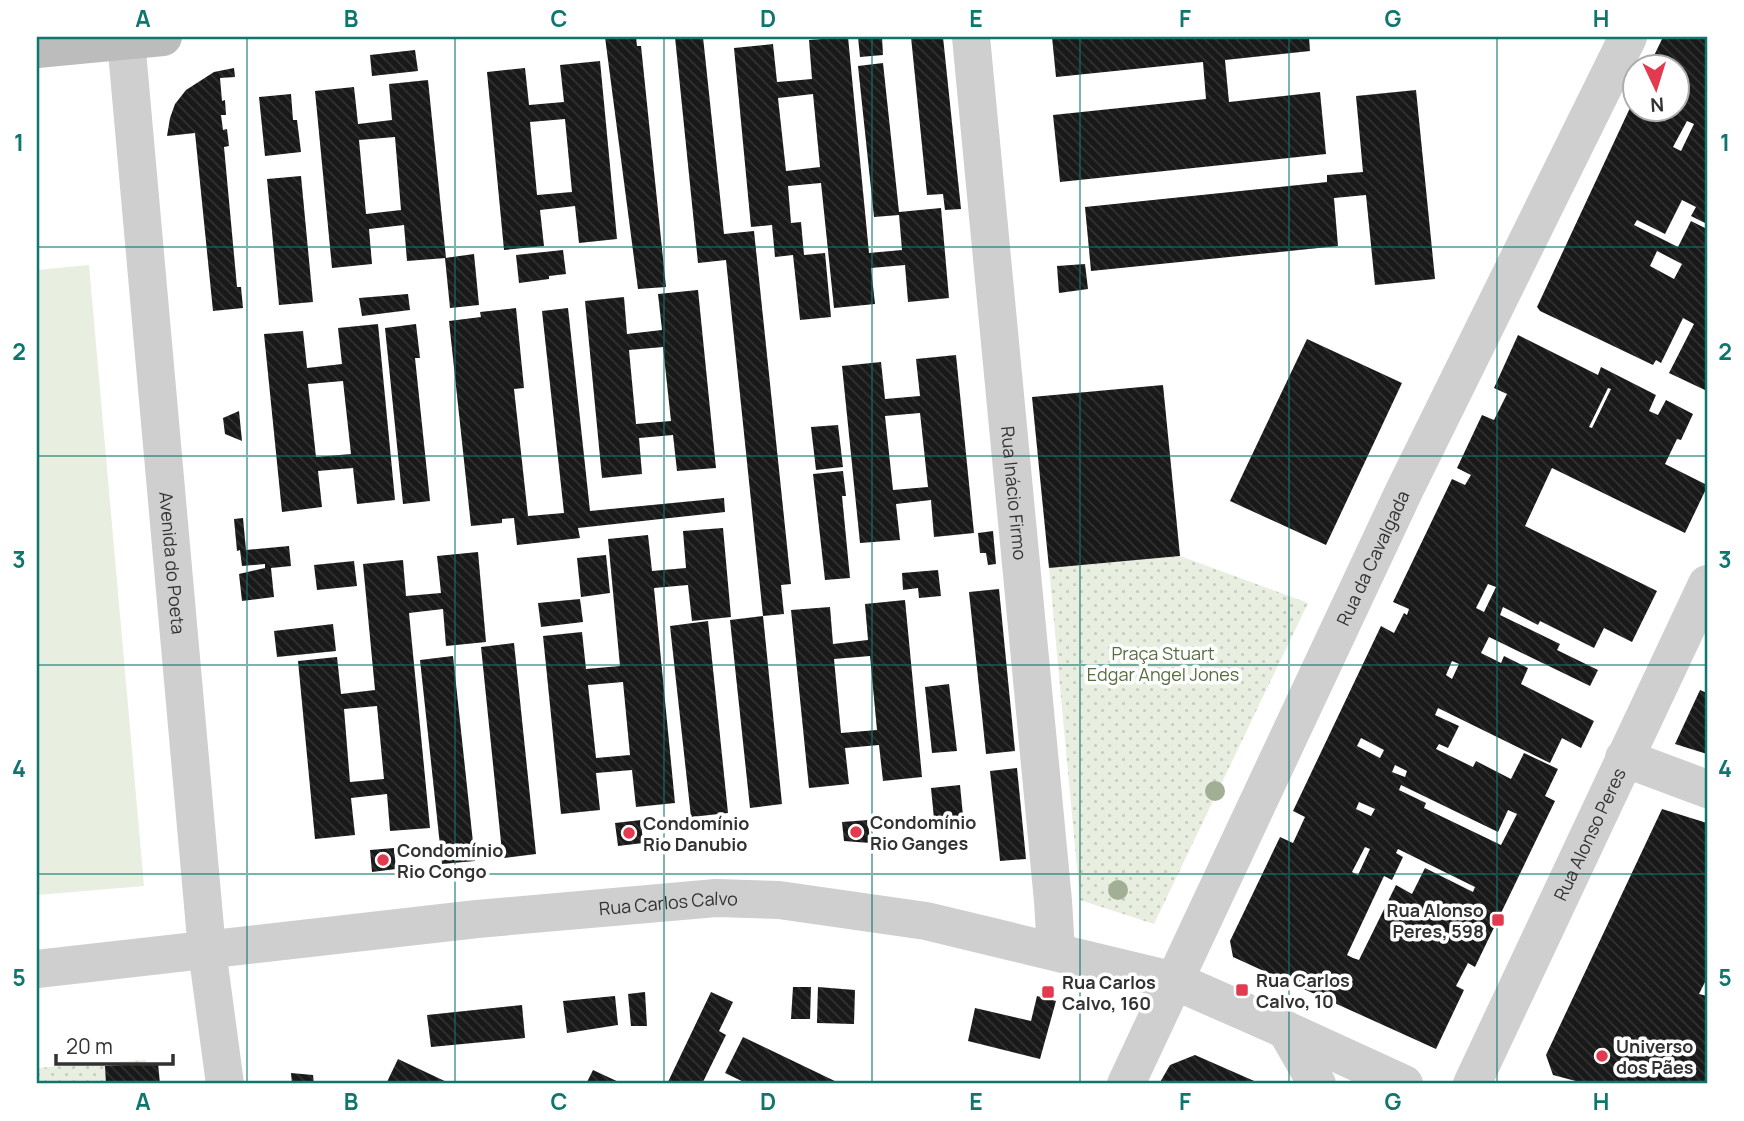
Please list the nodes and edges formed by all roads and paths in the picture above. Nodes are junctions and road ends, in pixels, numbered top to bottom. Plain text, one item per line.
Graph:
1 (163, 37) edge
2 (971, 37) edge
3 (1628, 37) edge
4 (126, 40) junction
5 (37, 49) edge
6 (1707, 584) edge
7 (1624, 758) junction
8 (1707, 789) edge
9 (207, 950) junction
10 (1056, 951) junction
11 (37, 969) edge
12 (1175, 981) junction
13 (1286, 1030) junction
14 (225, 1084) edge
15 (1126, 1084) edge
16 (1317, 1084) edge
17 (1404, 1084) edge
18 (1472, 1084) edge

1 - 4 main road
2 - 10 street, Rua Inácio Firmo
3 - 12 street, Rua da Cavalgada
4 - 5 main road
4 - 9 street, Avenida do Poeta
6 - 7 street, Rua Alonso Peres
7 - 8 street
7 - 18 street, Rua Alonso Peres
9 - 10 street, Rua Carlos Calvo
9 - 11 street, Rua Carlos Calvo
9 - 14 street, Avenida do Poeta
10 - 12 street, Rua Carlos Calvo
12 - 13 street, Rua Carlos Calvo
12 - 15 street, Rua da Cavalgada
13 - 16 street
13 - 17 street, Rua Carlos Calvo

